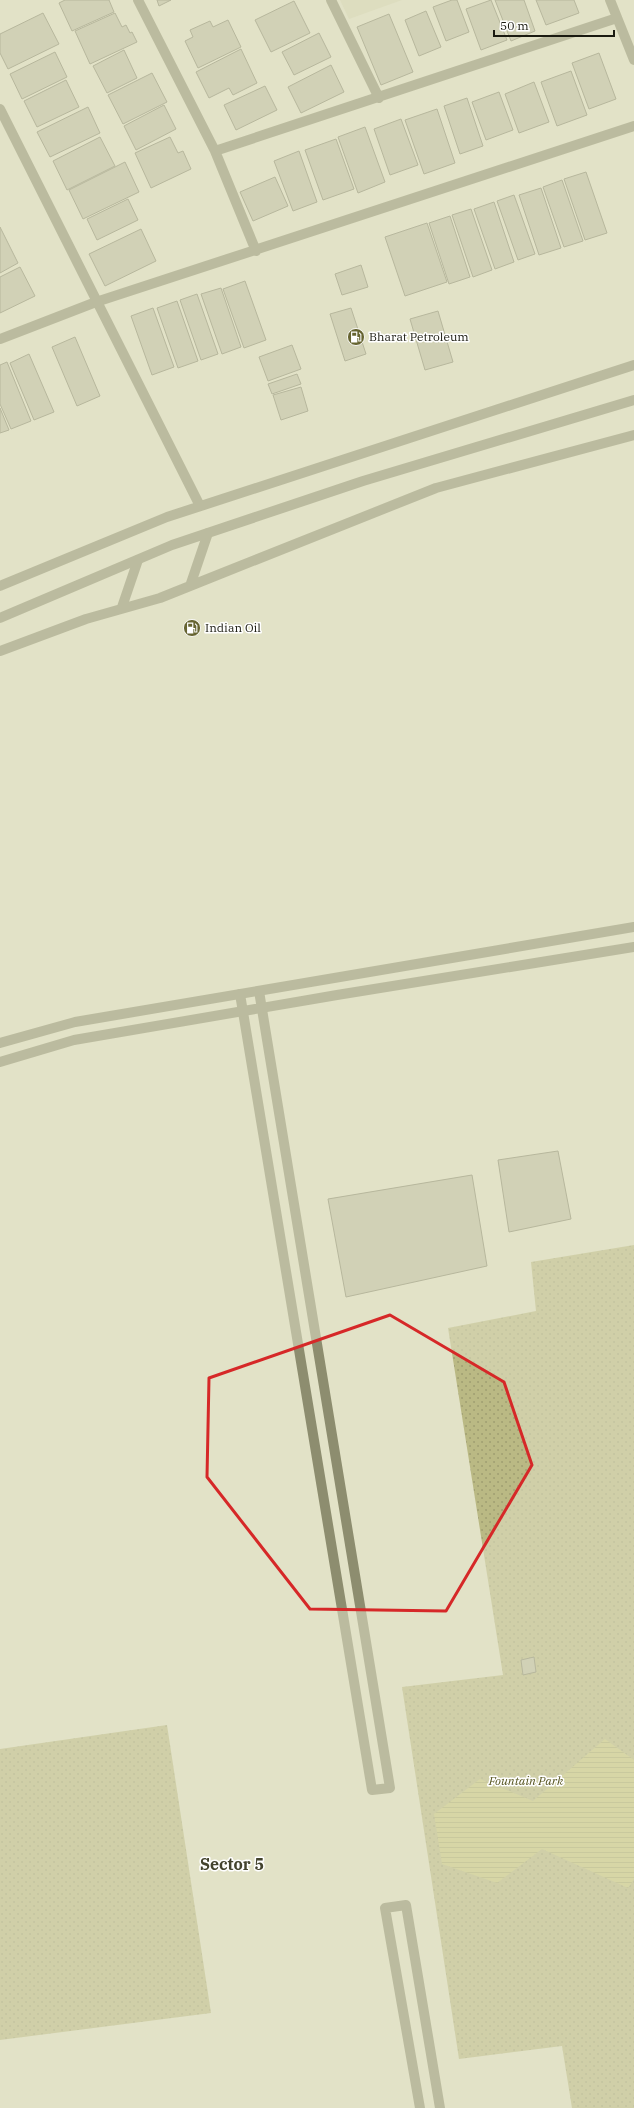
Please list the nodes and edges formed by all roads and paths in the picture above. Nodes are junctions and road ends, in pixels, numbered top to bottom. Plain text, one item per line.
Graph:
1 (138, 0) edge
2 (331, 0) edge
3 (610, 0) edge
4 (617, 18) junction
5 (634, 60) edge
6 (379, 98) junction
7 (0, 109) edge
8 (634, 126) edge
9 (215, 151) junction
10 (256, 251) junction
11 (96, 302) junction
12 (0, 339) edge
13 (634, 365) edge
14 (634, 400) edge
15 (634, 436) edge
16 (200, 506) junction
17 (208, 533) junction
18 (138, 560) junction
19 (0, 586) edge
20 (190, 586) junction
21 (122, 608) junction
22 (0, 618) edge
23 (0, 651) edge
24 (634, 927) edge
25 (634, 947) edge
26 (259, 991) junction
27 (240, 994) junction
28 (262, 1008) junction
29 (243, 1011) junction
30 (0, 1043) edge
31 (0, 1062) edge
32 (378, 1716) junction
33 (360, 1718) junction
34 (386, 1765) junction
35 (368, 1768) junction
36 (420, 2108) edge
37 (440, 2108) edge

1 - 9 street
2 - 6 street
3 - 4 street
4 - 5 street
4 - 6 street
6 - 9 street
7 - 11 street
8 - 10 street
9 - 10 street
10 - 11 street
11 - 12 street
11 - 16 street
13 - 16 street
14 - 17 street
15 - 20 street
16 - 19 street
17 - 18 street
17 - 20 street
18 - 21 street
18 - 22 street
20 - 21 street
21 - 23 street
24 - 26 street
25 - 28 street
26 - 27 street
26 - 28 street
27 - 29 street
27 - 30 street
28 - 29 street
28 - 32 street
29 - 31 street
29 - 33 street
32 - 33 street
32 - 34 street
33 - 35 street
34 - 35 street
34 - 35 street
36 - 37 street

